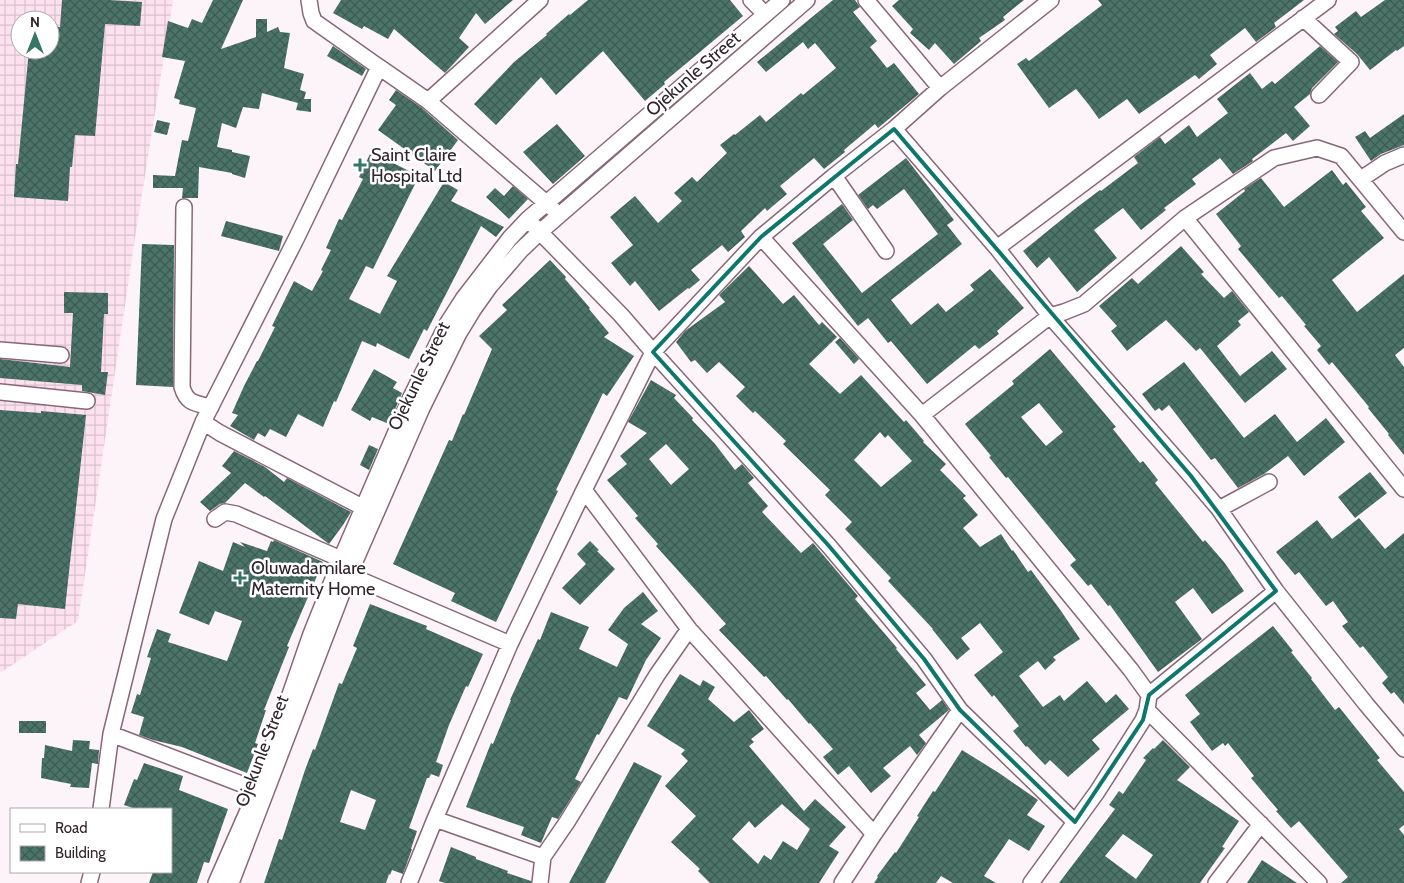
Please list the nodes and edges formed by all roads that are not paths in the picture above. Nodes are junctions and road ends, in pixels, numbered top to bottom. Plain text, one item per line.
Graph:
1 (309, 0) edge
2 (540, 0) edge
3 (752, 0) edge
4 (782, 0) edge
5 (807, 0) edge
6 (866, 0) edge
7 (1051, 0) edge
8 (1328, 0) edge
9 (765, 14) junction
10 (1303, 18) junction
11 (379, 67) junction
12 (940, 88) junction
13 (1319, 95) dead end
14 (428, 101) junction
15 (894, 129) junction
16 (1404, 155) edge
17 (834, 176) junction
18 (1361, 179) junction
19 (547, 203) junction
20 (184, 207) dead end
21 (559, 215) junction
22 (1185, 218) junction
23 (528, 219) junction
24 (540, 232) junction
25 (1404, 232) edge
26 (761, 237) junction
27 (997, 248) junction
28 (886, 251) dead end
29 (1050, 316) junction
30 (0, 350) edge
31 (653, 352) junction
32 (60, 356) dead end
33 (0, 392) edge
34 (87, 401) dead end
35 (211, 407) junction
36 (922, 416) junction
37 (203, 422) junction
38 (1269, 482) dead end
39 (1404, 489) edge
40 (584, 490) junction
41 (362, 508) junction
42 (1219, 510) junction
43 (375, 516) junction
44 (215, 519) dead end
45 (341, 559) junction
46 (349, 575) junction
47 (1276, 591) junction
48 (689, 629) junction
49 (510, 644) junction
50 (1149, 695) junction
51 (960, 710) junction
52 (1146, 710) junction
53 (111, 734) junction
54 (1404, 749) edge
55 (257, 790) junction
56 (101, 808) edge
57 (435, 819) junction
58 (1075, 822) junction
59 (1261, 824) junction
60 (874, 834) junction
61 (543, 857) junction
62 (216, 883) edge
63 (232, 883) edge
64 (409, 883) edge
65 (540, 883) edge
66 (842, 883) edge
67 (1031, 883) edge
68 (1216, 883) edge
69 (1319, 883) edge

1 - 11 street
2 - 14 street
3 - 9 street
4 - 9 street, Ojekunle Street
5 - 21 street, Ojekunle Street
6 - 12 street
7 - 12 street
8 - 10 street
9 - 19 street, Ojekunle Street
10 - 13 street
10 - 27 street
11 - 14 street
11 - 35 street
12 - 15 street
14 - 19 street
15 - 17 street
15 - 27 street
16 - 18 street
17 - 26 street
17 - 28 street
18 - 22 street
18 - 25 street
19 - 21 street
19 - 23 street, Ojekunle Street
20 - 35 street
21 - 24 street, Ojekunle Street
22 - 29 street
22 - 39 street
23 - 24 street
23 - 41 street, Ojekunle Street
24 - 31 street
24 - 43 street, Ojekunle Street
26 - 31 street
26 - 36 street
27 - 29 street
29 - 36 street
29 - 42 street
30 - 32 street
31 - 40 street
31 - 51 street
33 - 34 street
35 - 37 street
36 - 50 street
37 - 41 street
37 - 53 street
38 - 42 street
40 - 48 street
40 - 49 street
41 - 43 street
41 - 45 street, Ojekunle Street
42 - 47 street
43 - 46 street, Ojekunle Street
44 - 45 street
45 - 55 street, Ojekunle Street
46 - 49 street
46 - 63 street, Ojekunle Street
47 - 50 street
47 - 54 street
48 - 60 street
48 - 61 street
49 - 57 street
50 - 52 street
51 - 58 street
51 - 60 street
52 - 58 street
52 - 59 street
53 - 55 street
53 - 56 street
55 - 62 street, Ojekunle Street
57 - 61 street
57 - 64 street
58 - 67 street
59 - 68 street
59 - 69 street
60 - 66 street
61 - 65 street

